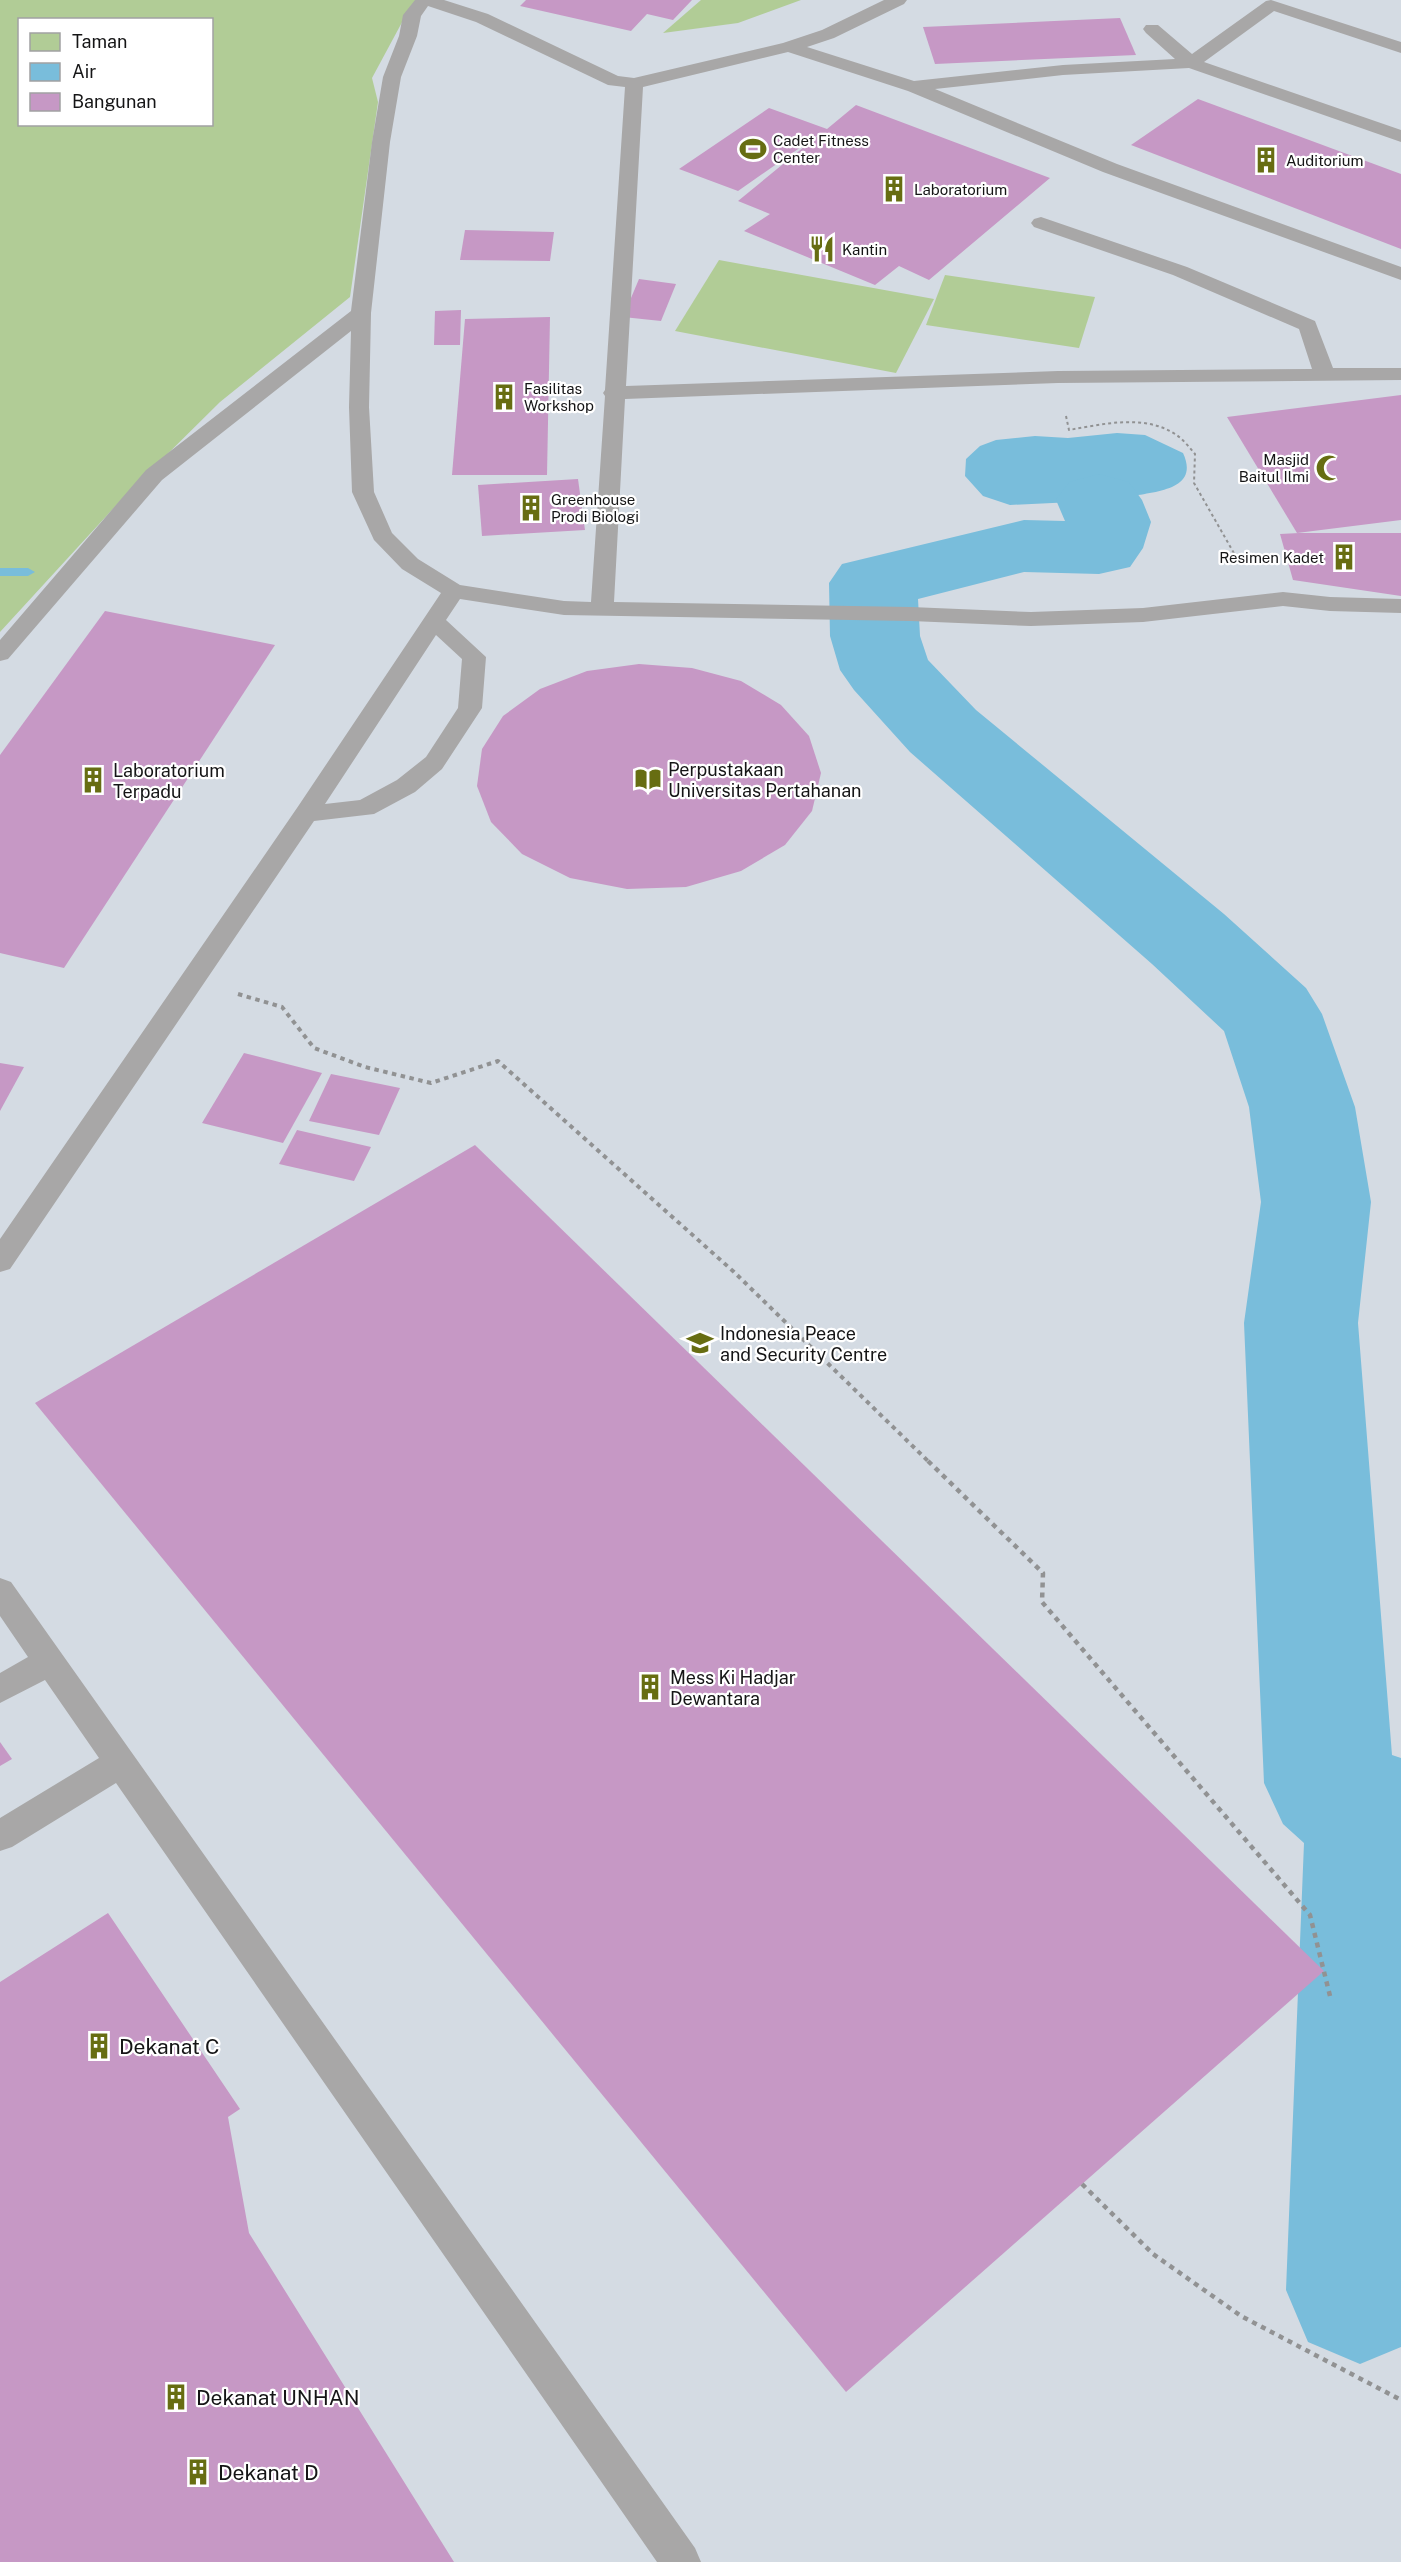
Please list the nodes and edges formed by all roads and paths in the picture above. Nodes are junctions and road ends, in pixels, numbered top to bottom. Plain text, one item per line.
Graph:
1 (425, 0) edge
2 (898, 0) edge
3 (1152, 29) dead end
4 (789, 47) junction
5 (1401, 48) edge
6 (1191, 63) junction
7 (634, 83) junction
8 (914, 87) junction
9 (1401, 136) edge
10 (1041, 223) dead end
11 (1401, 274) edge
12 (361, 313) junction
13 (1401, 374) edge
14 (1324, 376) junction
15 (1058, 377) junction
16 (614, 393) junction
17 (454, 591) junction
18 (1260, 601) junction
19 (1401, 606) edge
20 (602, 609) junction
21 (434, 621) junction
22 (0, 654) edge
23 (306, 814) junction
24 (282, 1007) dead end
25 (0, 1261) edge
26 (0, 1591) edge
27 (49, 1662) junction
28 (0, 1689) edge
29 (120, 1763) junction
30 (0, 1836) edge
31 (1331, 2000) dead end
32 (1082, 2184) dead end
33 (1401, 2400) edge
34 (681, 2562) edge

1 - 7 lane
1 - 12 lane
2 - 4 lane
3 - 6 lane
4 - 7 lane
4 - 8 lane
5 - 6 lane
6 - 8 lane
6 - 9 lane
7 - 16 lane
8 - 11 lane
10 - 14 lane
12 - 17 lane
12 - 22 lane
13 - 14 lane
14 - 15 lane
15 - 16 lane
15 - 18 path
16 - 20 lane
17 - 20 lane
17 - 21 lane
18 - 19 lane
18 - 20 lane
21 - 23 lane
21 - 23 lane
23 - 25 lane
24 - 31 path
26 - 27 lane
27 - 28 lane
27 - 29 lane
29 - 30 lane
29 - 34 lane
32 - 33 path

